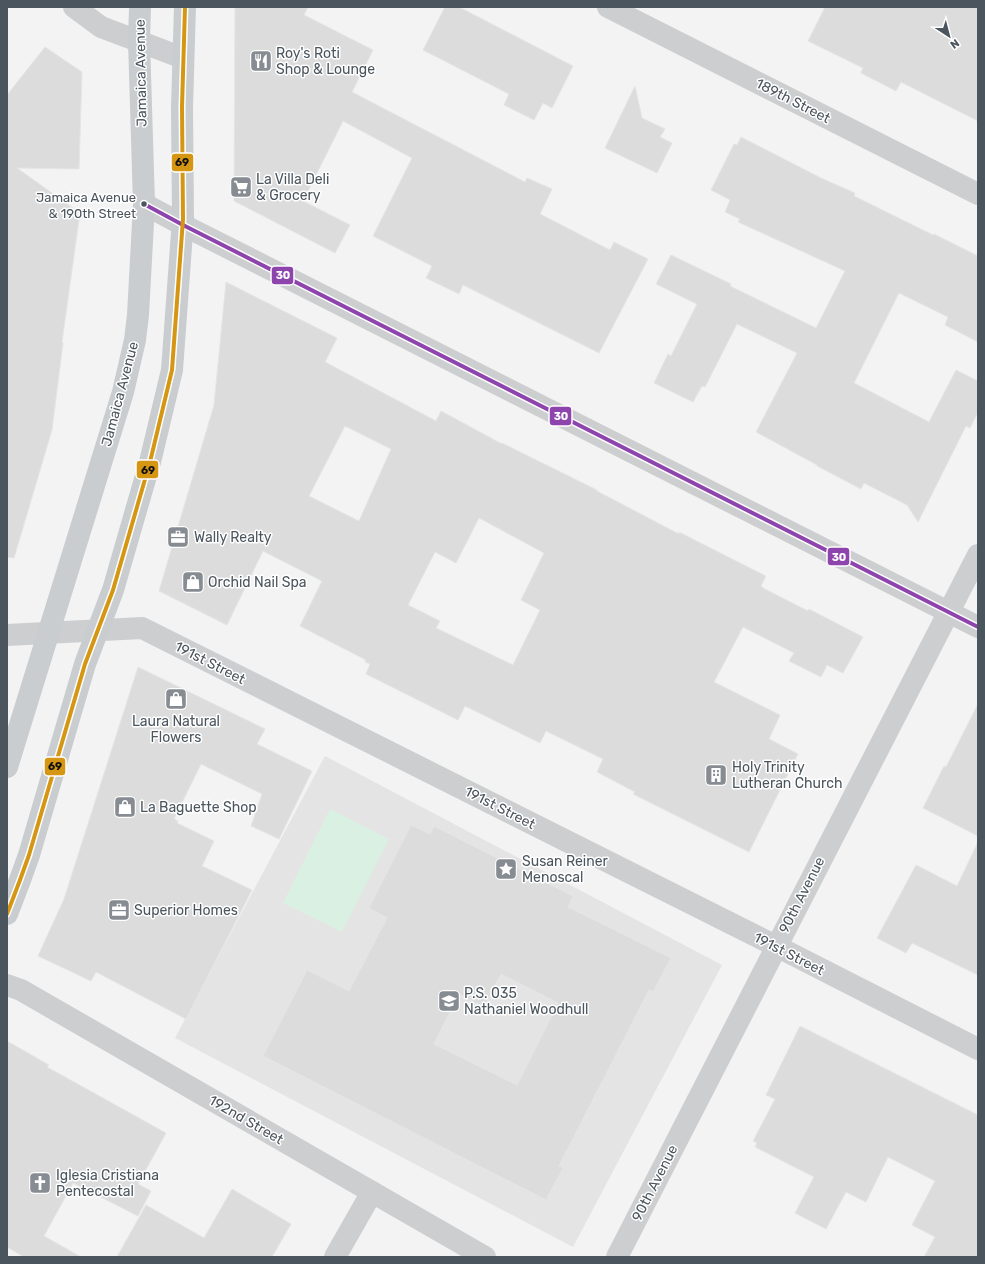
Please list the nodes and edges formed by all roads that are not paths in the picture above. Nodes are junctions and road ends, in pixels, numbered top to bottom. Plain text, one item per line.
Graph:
1 (74, 7) edge
2 (140, 7) edge
3 (185, 7) edge
4 (608, 7) edge
5 (139, 42) junction
6 (183, 58) junction
7 (978, 194) edge
8 (144, 204) junction
9 (183, 225) junction
10 (978, 554) edge
11 (949, 612) junction
12 (978, 627) edge
13 (97, 631) junction
14 (48, 633) junction
15 (7, 635) edge
16 (7, 767) edge
17 (7, 914) edge
18 (776, 946) junction
19 (7, 985) edge
20 (978, 1049) edge
21 (372, 1192) junction
22 (335, 1257) edge
23 (486, 1257) edge
24 (617, 1257) edge

1 - 5 street
2 - 5 main road, Jamaica Avenue
3 - 6 main road
4 - 7 street, 189th Street
5 - 6 street
5 - 8 main road, Jamaica Avenue
6 - 9 main road
8 - 9 street
8 - 14 main road, Jamaica Avenue
9 - 11 street
9 - 13 main road
10 - 11 street, 90th Avenue
11 - 12 street
11 - 18 street, 90th Avenue
13 - 14 street, 191st Street
13 - 17 main road
13 - 18 street, 191st Street
14 - 15 street, 191st Street
14 - 16 main road, Jamaica Avenue
18 - 20 street, 191st Street
18 - 24 street, 90th Avenue
19 - 21 street, 192nd Street
21 - 22 street
21 - 23 street, 192nd Street

